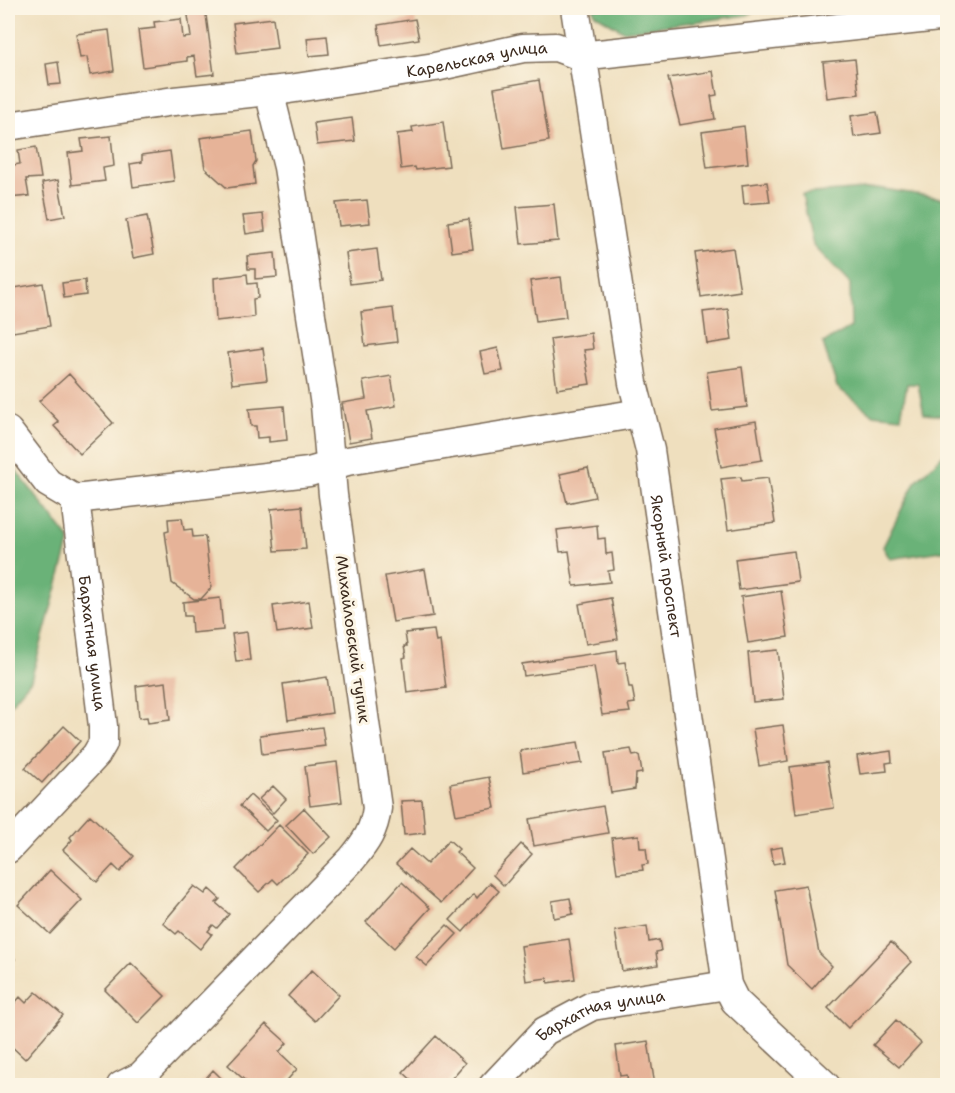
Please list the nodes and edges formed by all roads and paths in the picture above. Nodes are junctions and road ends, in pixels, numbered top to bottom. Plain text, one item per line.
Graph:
1 (575, 8) edge
2 (948, 16) edge
3 (580, 56) junction
4 (269, 91) junction
5 (8, 126) edge
6 (640, 413) junction
7 (8, 431) edge
8 (330, 466) junction
9 (75, 499) junction
10 (8, 849) edge
11 (727, 985) junction
12 (121, 1086) edge
13 (493, 1086) edge
14 (826, 1086) edge

1 - 3 street, Якорный проспект
2 - 3 street, Карельская улица
3 - 4 street, Карельская улица
3 - 6 street, Якорный проспект
4 - 5 street, Карельская улица
4 - 8 street, Михайловский тупик
6 - 8 street
6 - 11 street, Якорный проспект
7 - 9 street
8 - 9 street
8 - 12 street, Михайловский тупик
9 - 10 street, Бархатная улица
11 - 13 street, Бархатная улица
11 - 14 street, Якорный проспект

